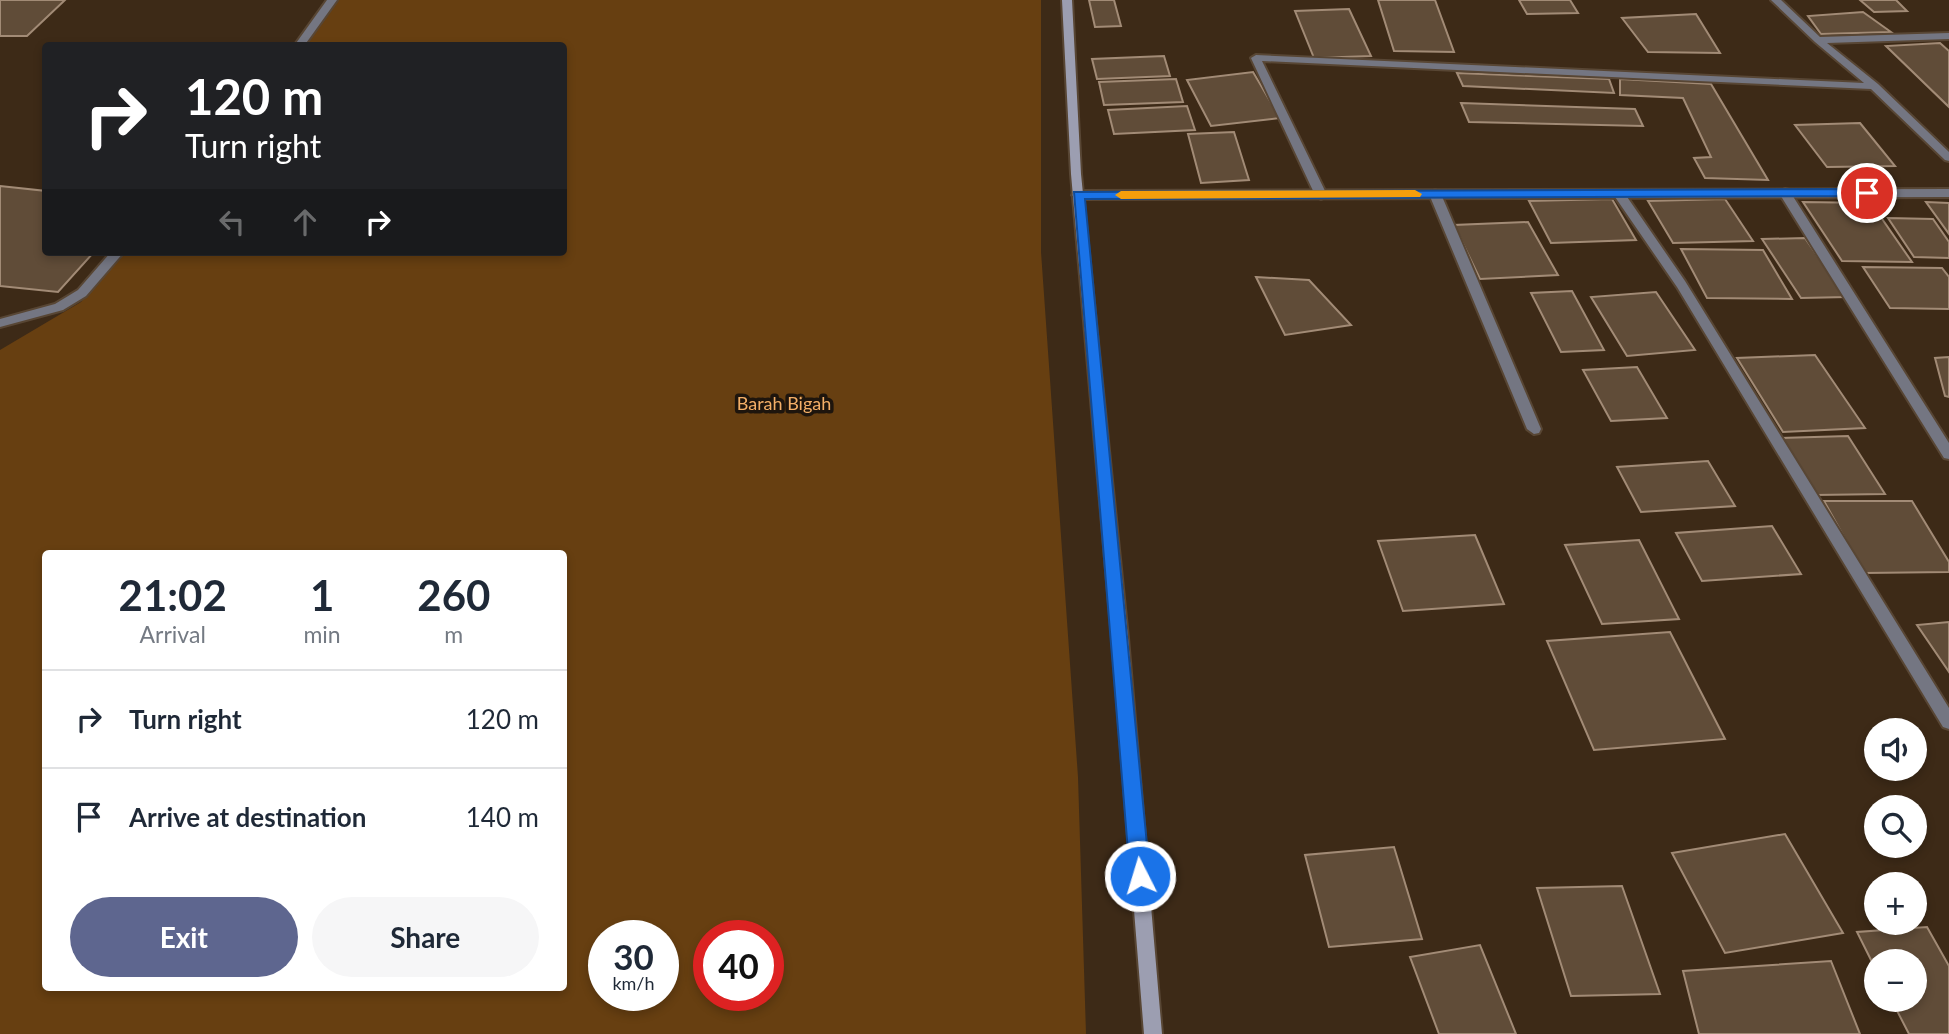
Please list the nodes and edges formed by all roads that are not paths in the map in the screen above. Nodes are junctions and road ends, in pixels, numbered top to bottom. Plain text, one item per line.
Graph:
1 (332, 0) edge
2 (1067, 0) edge
3 (1776, 0) edge
4 (1949, 36) edge
5 (1818, 40) junction
6 (302, 42) edge
7 (1874, 86) junction
8 (1949, 158) edge
9 (1949, 193) edge
10 (1321, 194) junction
11 (1435, 194) junction
12 (1619, 194) junction
13 (1785, 194) junction
14 (1078, 195) junction
15 (114, 256) edge
16 (0, 323) edge
17 (1534, 429) dead end
18 (1949, 454) edge
19 (1949, 722) edge
20 (1153, 1034) edge

1 - 6 street
2 - 14 street
3 - 5 street
4 - 5 street
5 - 7 street
7 - 8 street
7 - 10 street
9 - 13 street
10 - 11 street
10 - 14 street
11 - 12 street
11 - 17 street
12 - 13 street
12 - 19 street
13 - 18 street
14 - 20 street
15 - 16 street

